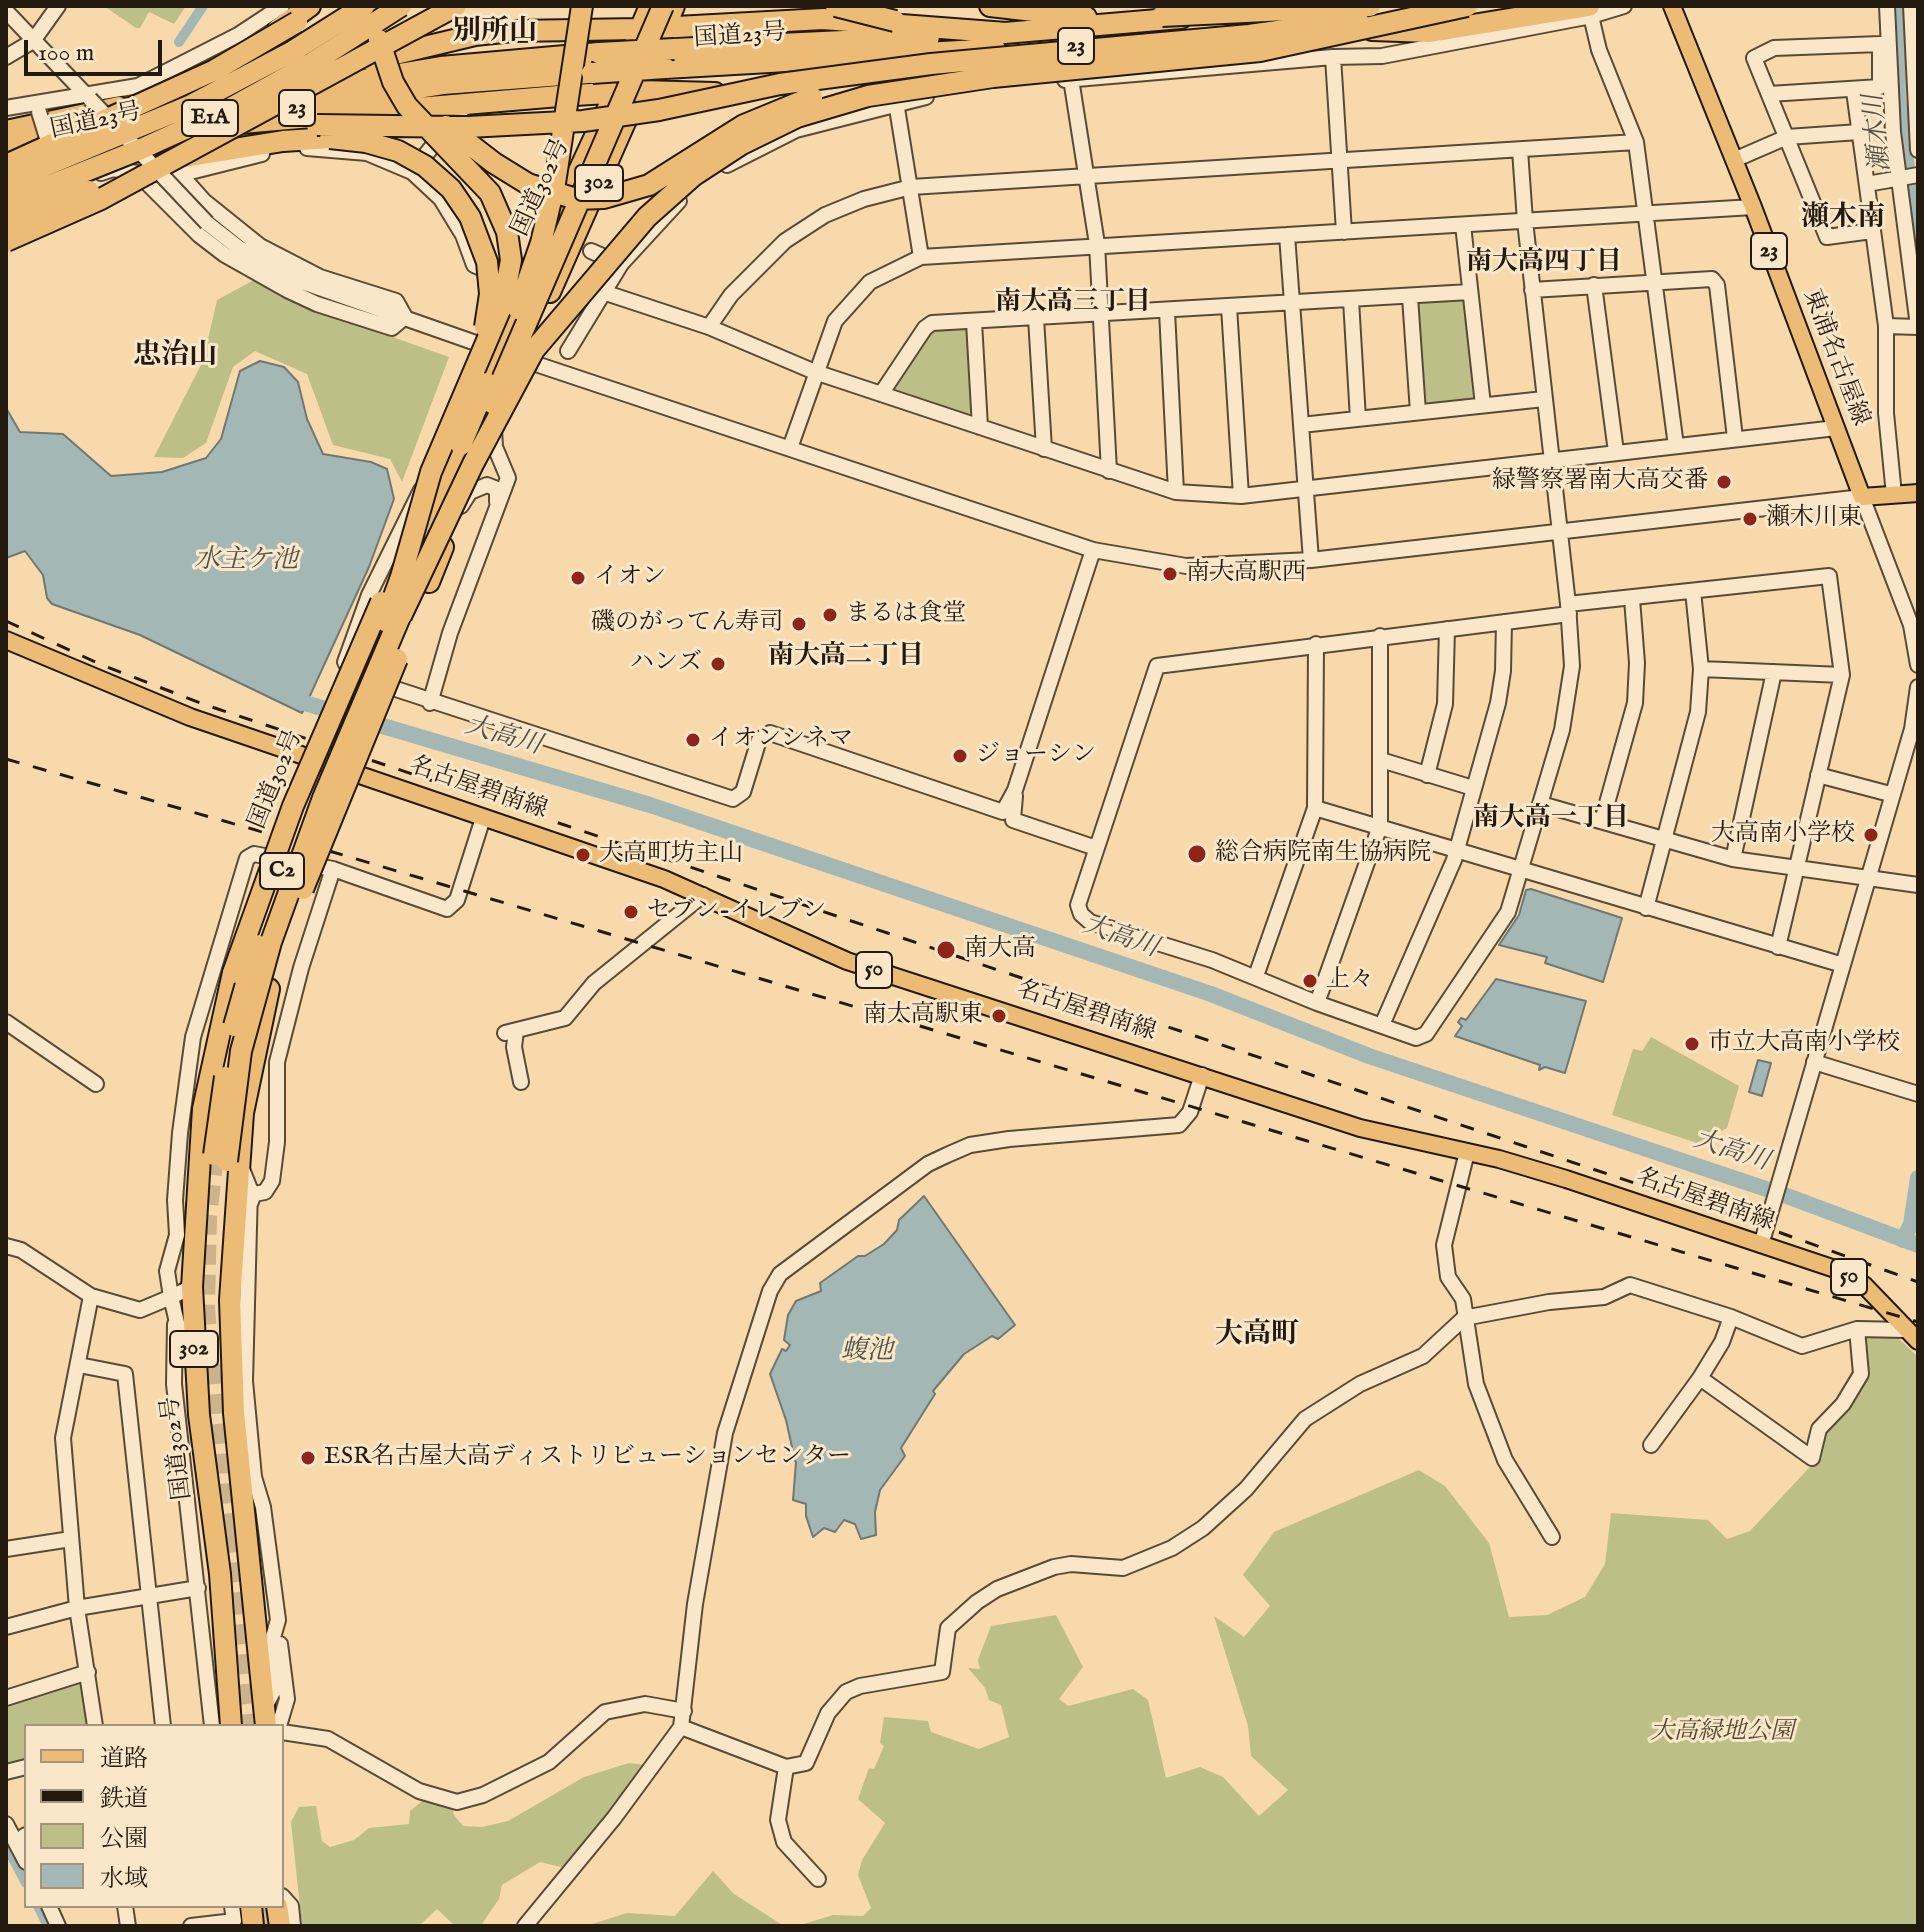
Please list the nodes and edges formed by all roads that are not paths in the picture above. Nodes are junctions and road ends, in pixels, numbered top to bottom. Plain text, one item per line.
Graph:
1 (58, 6) edge
2 (282, 6) edge
3 (294, 6) edge
4 (310, 6) edge
5 (324, 6) edge
6 (364, 6) edge
7 (385, 6) edge
8 (456, 6) edge
9 (582, 6) edge
10 (650, 6) edge
11 (663, 6) edge
12 (674, 6) edge
13 (990, 6) edge
14 (1286, 6) edge
15 (1370, 6) edge
16 (1438, 6) edge
17 (1467, 6) edge
18 (1484, 6) edge
19 (1624, 6) edge
20 (1672, 6) edge
21 (1887, 6) edge
22 (1911, 6) edge
23 (1317, 8) edge
24 (832, 10) edge
25 (6, 11) edge
26 (406, 11) edge
27 (1590, 11) edge
28 (1114, 19) junction
29 (665, 28) junction
30 (640, 29) junction
31 (1349, 30) junction
32 (1915, 35) edge
33 (384, 39) junction
34 (33, 41) junction
35 (447, 41) junction
36 (1007, 41) junction
37 (1060, 52) junction
38 (6, 57) edge
39 (1333, 57) junction
40 (596, 63) junction
41 (1071, 79) junction
42 (639, 91) junction
43 (1854, 91) junction
44 (615, 93) junction
45 (1769, 94) junction
46 (158, 95) junction
47 (87, 96) junction
48 (247, 99) junction
49 (896, 102) junction
50 (37, 106) junction
51 (465, 106) junction
52 (6, 108) edge
53 (204, 127) junction
54 (6, 131) edge
55 (1859, 132) junction
56 (1787, 137) junction
57 (1636, 142) junction
58 (1918, 145) edge
59 (6, 150) edge
60 (1520, 150) junction
61 (1734, 160) junction
62 (160, 162) junction
63 (1339, 162) junction
64 (6, 167) edge
65 (412, 172) junction
66 (180, 174) junction
67 (1085, 176) junction
68 (1909, 178) edge
69 (61, 180) junction
70 (6, 182) edge
71 (1867, 184) junction
72 (149, 185) junction
73 (911, 187) junction
74 (6, 205) edge
75 (1753, 207) junction
76 (1648, 214) junction
77 (6, 221) edge
78 (1525, 221) junction
79 (1463, 225) junction
80 (1872, 231) junction
81 (1344, 232) junction
82 (1287, 235) junction
83 (6, 243) edge
84 (1097, 244) junction
85 (591, 251) dead end
86 (538, 257) junction
87 (921, 257) junction
88 (621, 264) junction
89 (1655, 281) junction
90 (1594, 285) junction
91 (1532, 290) junction
92 (603, 292) junction
93 (1470, 292) junction
94 (1410, 297) junction
95 (1351, 300) junction
96 (1293, 303) junction
97 (1229, 307) junction
98 (1167, 311) junction
99 (1099, 314) junction
100 (405, 317) junction
101 (1036, 318) junction
102 (974, 322) junction
103 (1886, 326) junction
104 (1918, 326) edge
105 (709, 327) junction
106 (495, 350) junction
107 (568, 351) dead end
108 (520, 359) junction
109 (474, 370) junction
110 (815, 372) junction
111 (881, 394) junction
112 (1544, 399) junction
113 (1483, 405) junction
114 (1418, 412) junction
115 (495, 415) junction
116 (1358, 419) junction
117 (1301, 425) junction
118 (980, 427) junction
119 (1836, 428) junction
120 (457, 436) junction
121 (1735, 438) junction
122 (1676, 446) junction
123 (790, 448) junction
124 (1044, 449) junction
125 (1616, 452) junction
126 (1552, 459) junction
127 (1109, 471) junction
128 (1305, 488) junction
129 (1176, 492) junction
130 (1918, 493) edge
131 (1894, 495) junction
132 (1241, 496) junction
133 (1862, 497) junction
134 (496, 503) junction
135 (456, 514) junction
136 (1560, 533) junction
137 (1093, 550) junction
138 (1311, 560) junction
139 (1693, 591) junction
140 (1632, 599) junction
141 (397, 608) junction
142 (1568, 609) junction
143 (1504, 622) junction
144 (1447, 629) junction
145 (1380, 636) junction
146 (6, 640) edge
147 (1316, 644) junction
148 (1918, 665) edge
149 (1701, 669) junction
150 (1774, 672) junction
151 (1842, 675) junction
152 (1918, 687) edge
153 (430, 703) junction
154 (1915, 729) edge
155 (1381, 760) junction
156 (1427, 775) junction
157 (1818, 775) junction
158 (1473, 788) junction
159 (1015, 790) junction
160 (1890, 794) junction
161 (1541, 804) junction
162 (1315, 808) junction
163 (483, 818) junction
164 (1602, 821) junction
165 (1380, 826) junction
166 (1665, 839) junction
167 (1096, 848) junction
168 (1457, 850) junction
169 (1733, 859) junction
170 (1797, 866) junction
171 (333, 869) junction
172 (1522, 872) junction
173 (1868, 878) junction
174 (1918, 885) edge
175 (703, 895) junction
176 (1646, 908) junction
177 (1778, 947) junction
178 (1843, 965) junction
179 (1256, 976) junction
180 (1317, 1003) junction
181 (6, 1022) edge
182 (1382, 1025) junction
183 (1814, 1062) junction
184 (1202, 1075) junction
185 (521, 1082) dead end
186 (96, 1084) dead end
187 (1918, 1094) edge
188 (1467, 1152) junction
189 (226, 1159) junction
190 (249, 1206) junction
191 (1761, 1245) junction
192 (6, 1246) edge
193 (192, 1287) junction
194 (91, 1296) junction
195 (171, 1297) junction
196 (1731, 1317) junction
197 (1464, 1318) junction
198 (175, 1324) junction
199 (1857, 1329) junction
200 (1912, 1335) edge
201 (195, 1359) junction
202 (79, 1365) junction
203 (1700, 1378) junction
204 (1651, 1445) dead end
205 (1552, 1537) dead end
206 (71, 1539) junction
207 (6, 1549) edge
208 (198, 1588) junction
209 (148, 1596) junction
210 (77, 1608) junction
211 (6, 1627) edge
212 (276, 1655) junction
213 (88, 1672) junction
214 (211, 1695) junction
215 (6, 1698) edge
216 (684, 1711) junction
217 (266, 1716) edge
218 (95, 1724) edge
219 (163, 1724) edge
220 (212, 1724) edge
221 (222, 1724) edge
222 (231, 1724) edge
223 (280, 1724) edge
224 (681, 1727) junction
225 (284, 1732) edge
226 (786, 1767) junction
227 (6, 1824) edge
228 (24, 1858) edge
229 (818, 1879) dead end
230 (284, 1898) edge
231 (241, 1920) edge
232 (191, 1926) edge
233 (293, 1926) edge
234 (525, 1926) edge

1 - 34 street
2 - 47 street
3 - 46 highway, bridge
4 - 54 highway
5 - 46 highway, bridge
6 - 70 highway, E1A, bridge
7 - 33 highway
8 - 83 highway, bridge
9 - 141 highway, bridge
10 - 30 highway, 国道302号 / 302
11 - 141 highway, bridge
12 - 29 highway, 国道302号 / 302
13 - 28 highway
14 - 36 highway, 国道23号 / 23
15 - 23 highway, bridge
16 - 37 highway, bridge
17 - 141 highway, bridge
18 - 31 highway, 国道23号 / 23
19 - 27 street
20 - 61 main road, 東浦名古屋線 / 23
21 - 68 street
22 - 32 street
23 - 28 highway, bridge
24 - 28 highway, bridge
24 - 29 highway
24 - 36 highway
25 - 34 street
26 - 35 street
26 - 74 highway, E1A, bridge
27 - 31 highway
27 - 39 street
27 - 57 street
29 - 30 highway
29 - 42 highway, 国道302号 / 302
30 - 35 highway
30 - 44 highway, 国道302号 / 302
31 - 36 highway, 国道23号 / 23
32 - 58 street
33 - 37 highway, bridge
33 - 109 highway, bridge
34 - 38 street
34 - 47 street
35 - 48 highway
36 - 40 highway, 国道23号 / 23, bridge
36 - 42 highway
37 - 62 highway, bridge
39 - 41 street
39 - 63 street
40 - 48 highway, 国道23号 / 23
40 - 53 highway, 国道23号 / 23
41 - 49 street
41 - 67 street
42 - 44 highway
42 - 108 highway, 国道302号 / 302
43 - 45 street
43 - 45 street
43 - 55 street
44 - 51 highway
44 - 86 highway, 国道302号 / 302
45 - 56 street
46 - 64 highway, bridge
47 - 50 street
47 - 100 street, bridge
48 - 59 highway, 国道23号 / 23
49 - 73 street
49 - 88 street
50 - 52 street
50 - 69 street, bridge
51 - 53 highway
51 - 65 street
53 - 64 highway, 国道23号 / 23
55 - 56 street
55 - 71 street
56 - 61 street
56 - 80 street
57 - 60 street
57 - 76 street
60 - 63 street
60 - 78 street
61 - 75 main road, 東浦名古屋線 / 23
62 - 77 highway, bridge
62 - 109 highway, bridge
63 - 67 street
63 - 81 street
65 - 66 street
65 - 86 street
66 - 72 street
66 - 100 street
67 - 73 street
67 - 84 street
68 - 71 street
68 - 104 street
69 - 72 street
69 - 74 street
71 - 80 street
72 - 83 street
72 - 100 street
73 - 87 street
73 - 105 street
75 - 76 street
75 - 119 main road, 東浦名古屋線 / 23
76 - 78 street
76 - 89 street
78 - 79 street
78 - 91 street
79 - 81 street
79 - 93 street
80 - 103 street
81 - 82 street
82 - 84 street
82 - 96 street
84 - 87 street
84 - 99 street
85 - 88 street
86 - 106 highway, 国道302号 / 302
87 - 110 street
88 - 92 street
89 - 90 street
89 - 121 street
89 - 122 street
90 - 91 street
90 - 125 street
91 - 112 street
92 - 105 street
92 - 107 street
93 - 94 street
93 - 113 street
94 - 95 street
94 - 114 street
95 - 96 street
95 - 116 street
96 - 97 street
96 - 117 street
97 - 98 street
97 - 132 street
98 - 99 street
98 - 129 street
99 - 101 street
99 - 127 street
100 - 106 street
101 - 102 street
101 - 124 street
102 - 111 street
102 - 118 street
103 - 104 street
103 - 131 street
105 - 110 street
106 - 108 street
106 - 120 highway, 国道302号 / 302
108 - 115 highway, 国道302号 / 302
108 - 123 street
109 - 141 highway, bridge
110 - 111 street
110 - 123 street
111 - 118 street
112 - 113 street
112 - 126 street
113 - 114 street
114 - 116 street
115 - 134 street
115 - 135 highway, 国道302号 / 302
116 - 117 street
117 - 128 street
118 - 124 street
119 - 121 street
119 - 133 main road, 東浦名古屋線 / 23
120 - 153 street
120 - 193 highway, 国道302号 / 302, bridge
121 - 122 street
122 - 125 street
123 - 137 street
124 - 127 street
125 - 126 street
126 - 128 street
126 - 136 street
127 - 129 street
128 - 132 street
128 - 138 street
129 - 132 street
130 - 131 main road
131 - 133 main road
133 - 136 street
133 - 148 street
134 - 135 street
134 - 153 street
135 - 189 highway, 国道302号 / 302, bridge
136 - 138 street
136 - 142 street
137 - 138 street
137 - 159 street
139 - 140 street
139 - 149 street
139 - 151 street
140 - 142 street
140 - 164 street
141 - 189 highway, C2, bridge
142 - 143 street
142 - 161 street
143 - 144 street
143 - 158 street
144 - 145 street
144 - 156 street
145 - 147 street
145 - 155 street
146 - 163 main road, 名古屋碧南線 / 50
147 - 162 street
147 - 167 street
149 - 150 street
149 - 166 street
150 - 151 street
150 - 169 street
151 - 157 street
152 - 154 street
153 - 159 street
154 - 160 street
155 - 156 street
155 - 165 street
156 - 158 street
157 - 160 street
157 - 170 street
158 - 168 street
159 - 167 street
160 - 173 street
161 - 164 street
161 - 172 street
162 - 165 street
162 - 179 street
163 - 171 street
163 - 175 main road, 名古屋碧南線 / 50
164 - 166 street
165 - 168 street
165 - 180 street
166 - 169 street
166 - 176 street
167 - 179 street
168 - 172 street
168 - 182 street
169 - 170 street
170 - 173 street
170 - 177 street
171 - 190 street
171 - 195 street
172 - 176 street
172 - 182 street
173 - 174 street
173 - 178 street
175 - 184 main road, 名古屋碧南線 / 50
175 - 185 street
176 - 177 street
177 - 178 street
178 - 183 street
179 - 180 street
180 - 182 street
181 - 186 street
183 - 187 street
183 - 191 street
184 - 188 main road, 名古屋碧南線 / 50
184 - 216 street
188 - 191 main road, 名古屋碧南線 / 50
188 - 197 street
189 - 190 street
189 - 217 highway, 国道302号 / 302
190 - 212 street
191 - 200 main road, 名古屋碧南線 / 50
192 - 194 street
193 - 195 street
193 - 201 highway, 国道302号 / 302
194 - 195 street
194 - 202 street
195 - 198 street
196 - 197 street
196 - 199 street
196 - 203 street
197 - 205 street
197 - 226 street
198 - 201 street
198 - 208 street
199 - 200 street
199 - 203 street
201 - 222 highway, 国道302号 / 302
202 - 206 street
202 - 209 street
203 - 204 street
206 - 207 street
206 - 210 street
208 - 209 street
208 - 214 street
209 - 210 street
209 - 219 street
210 - 211 street
210 - 213 street
212 - 217 street
212 - 223 street
213 - 215 street
213 - 218 street
214 - 220 street
214 - 221 street
216 - 224 street
216 - 225 street
224 - 226 street
224 - 234 street
226 - 229 street
227 - 228 street
230 - 233 street
231 - 232 street

